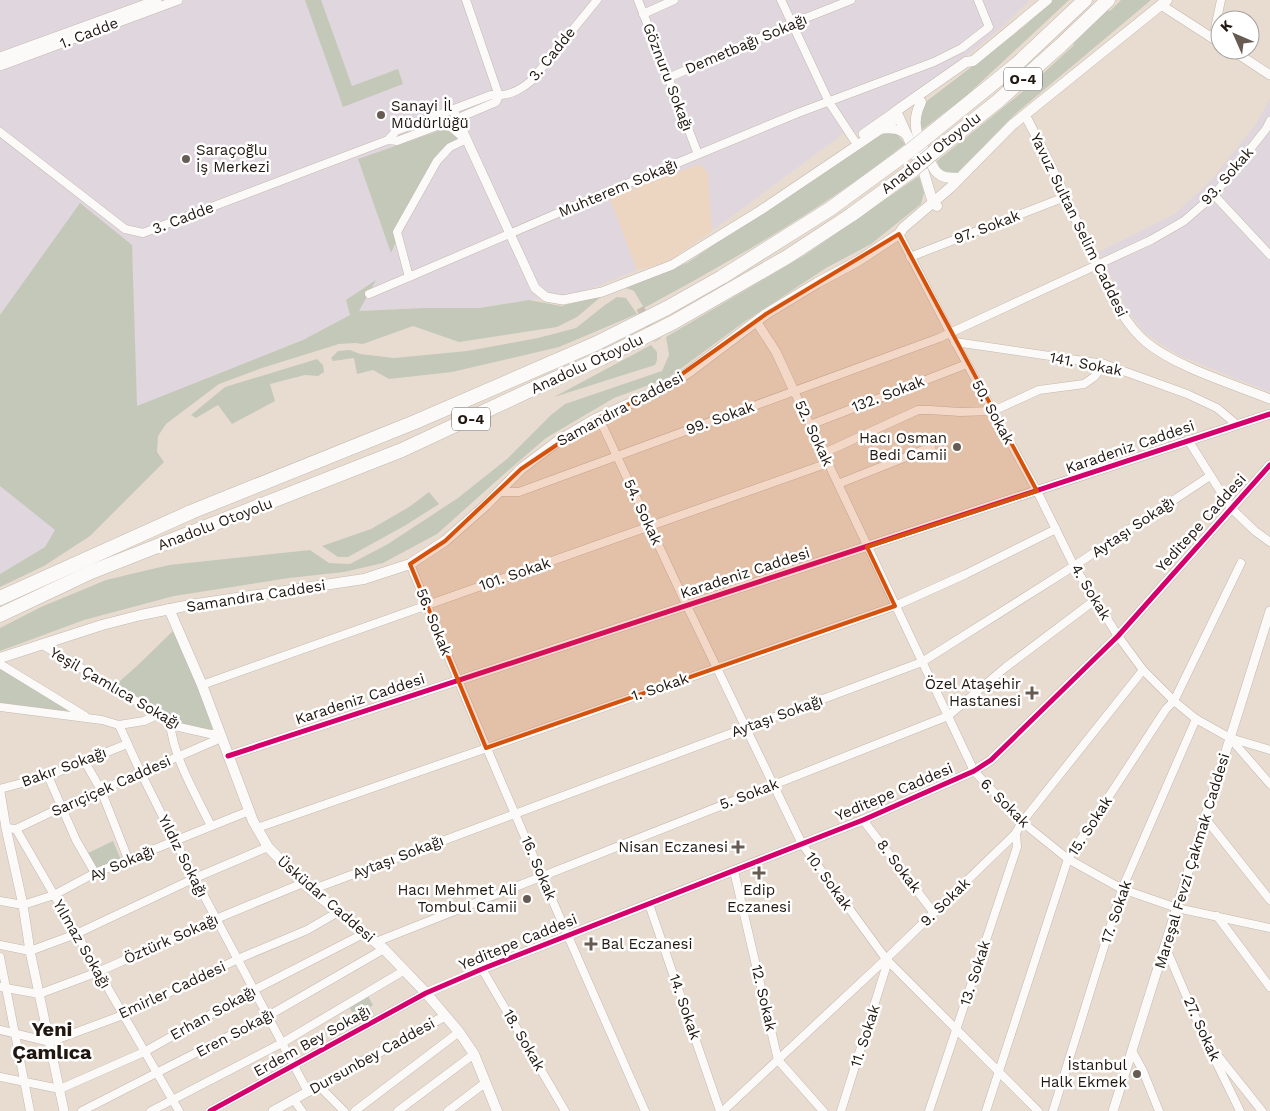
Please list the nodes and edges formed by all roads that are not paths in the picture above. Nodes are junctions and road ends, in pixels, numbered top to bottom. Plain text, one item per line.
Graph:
1 (157, 0) edge
2 (178, 0) edge
3 (466, 0) edge
4 (597, 0) edge
5 (638, 0) edge
6 (674, 0) edge
7 (781, 0) edge
8 (851, 0) edge
9 (978, 0) edge
10 (1047, 0) edge
11 (1085, 0) edge
12 (1108, 0) edge
13 (1164, 2) edge
14 (643, 14) junction
15 (793, 23) junction
16 (1210, 35) edge
17 (962, 48) junction
18 (0, 57) edge
19 (973, 60) junction
20 (1247, 60) edge
21 (0, 66) edge
22 (1270, 75) edge
23 (668, 78) junction
24 (499, 96) junction
25 (829, 102) junction
26 (921, 102) junction
27 (902, 111) junction
28 (1025, 114) junction
29 (454, 115) junction
30 (444, 118) junction
31 (1270, 121) edge
32 (914, 127) junction
33 (881, 129) junction
34 (0, 132) edge
35 (908, 136) junction
36 (467, 139) junction
37 (854, 140) junction
38 (698, 154) junction
39 (933, 167) junction
40 (807, 177) junction
41 (959, 178) junction
42 (928, 188) junction
43 (1214, 195) junction
44 (1065, 197) junction
45 (939, 202) junction
46 (920, 214) junction
47 (510, 234) junction
48 (899, 234) junction
49 (1270, 256) edge
50 (910, 257) junction
51 (1097, 265) junction
52 (409, 277) junction
53 (369, 294) dead end
54 (756, 322) junction
55 (950, 332) junction
56 (955, 342) junction
57 (967, 364) junction
58 (1104, 364) junction
59 (794, 391) junction
60 (1270, 399) edge
61 (993, 411) junction
62 (1270, 414) edge
63 (599, 418) junction
64 (1236, 424) junction
65 (810, 425) junction
66 (1188, 440) junction
67 (931, 447) dead end
68 (824, 453) junction
69 (617, 456) junction
70 (828, 463) junction
71 (1270, 464) edge
72 (1210, 476) junction
73 (838, 484) junction
74 (1037, 491) junction
75 (499, 492) junction
76 (1231, 508) junction
77 (649, 526) junction
78 (1056, 529) junction
79 (1270, 542) edge
80 (867, 547) junction
81 (1241, 563) dead end
82 (410, 564) junction
83 (1074, 566) junction
84 (0, 598) edge
85 (1094, 600) junction
86 (427, 605) junction
87 (687, 606) junction
88 (895, 606) junction
89 (169, 609) junction
90 (1270, 610) edge
91 (0, 616) edge
92 (1267, 631) edge
93 (1118, 636) junction
94 (41, 644) junction
95 (0, 658) edge
96 (922, 662) junction
97 (0, 664) edge
98 (717, 668) junction
99 (1143, 670) junction
100 (458, 681) junction
101 (202, 685) junction
102 (1174, 701) junction
103 (0, 707) edge
104 (157, 715) junction
105 (948, 716) junction
106 (89, 718) junction
107 (1196, 719) junction
108 (170, 722) junction
109 (119, 725) junction
110 (746, 728) junction
111 (221, 736) junction
112 (1230, 738) junction
113 (127, 744) junction
114 (486, 748) junction
115 (1270, 750) edge
116 (178, 756) junction
117 (228, 756) junction
118 (85, 762) junction
119 (974, 771) junction
120 (141, 773) junction
121 (48, 776) junction
122 (1270, 784) edge
123 (774, 785) junction
124 (0, 790) edge
125 (101, 790) junction
126 (62, 807) junction
127 (249, 811) junction
128 (516, 813) junction
129 (1205, 818) junction
130 (864, 820) junction
131 (1022, 822) junction
132 (211, 826) junction
133 (3, 828) edge
134 (257, 828) junction
135 (16, 829) junction
136 (1016, 833) junction
137 (175, 841) junction
138 (802, 844) junction
139 (268, 847) junction
140 (128, 859) junction
141 (1068, 860) junction
142 (734, 871) junction
143 (95, 873) junction
144 (542, 875) junction
145 (195, 878) junction
146 (307, 886) junction
147 (1122, 889) junction
148 (54, 895) junction
149 (1270, 900) edge
150 (0, 901) edge
151 (649, 904) junction
152 (23, 905) junction
153 (1177, 908) junction
154 (338, 912) junction
155 (934, 912) junction
156 (1217, 916) junction
157 (216, 919) junction
158 (1270, 928) edge
159 (365, 933) junction
160 (76, 934) junction
161 (567, 936) junction
162 (376, 942) junction
163 (0, 945) edge
164 (1165, 946) junction
165 (384, 949) junction
166 (30, 951) junction
167 (0, 957) edge
168 (238, 959) junction
169 (887, 960) junction
170 (482, 969) junction
171 (405, 970) junction
172 (98, 972) junction
173 (3, 987) edge
174 (1270, 987) edge
175 (254, 990) junction
176 (426, 992) junction
177 (39, 994) junction
178 (122, 1015) junction
179 (268, 1016) junction
180 (445, 1016) junction
181 (957, 1028) junction
182 (0, 1030) edge
183 (459, 1032) junction
184 (15, 1033) junction
185 (1203, 1035) junction
186 (50, 1042) junction
187 (282, 1043) junction
188 (1132, 1051) junction
189 (144, 1052) junction
190 (474, 1054) junction
191 (778, 1060) junction
192 (294, 1066) junction
193 (998, 1071) junction
194 (157, 1074) junction
195 (0, 1077) edge
196 (24, 1082) junction
197 (485, 1083) junction
198 (319, 1086) junction
199 (60, 1089) junction
200 (308, 1092) junction
201 (172, 1100) junction
202 (294, 1100) junction
203 (496, 1110) edge
204 (30, 1111) edge
205 (64, 1111) edge
206 (82, 1111) edge
207 (151, 1111) edge
208 (179, 1111) edge
209 (210, 1111) edge
210 (273, 1111) edge
211 (302, 1111) edge
212 (344, 1111) edge
213 (355, 1111) edge
214 (398, 1111) edge
215 (448, 1111) edge
216 (565, 1111) edge
217 (646, 1111) edge
218 (722, 1111) edge
219 (822, 1111) edge
220 (841, 1111) edge
221 (929, 1111) edge
222 (986, 1111) edge
223 (1038, 1111) edge
224 (1052, 1111) edge
225 (1113, 1111) edge
226 (1158, 1111) edge
227 (1240, 1111) edge
228 (1262, 1111) edge

1 - 18 street, 1. Cadde
2 - 21 street, 1. Cadde
3 - 24 street
4 - 24 street, 3. Cadde
5 - 14 street, Göznuru Sokağı
6 - 14 street
7 - 15 street
8 - 15 street, Demetbağı Sokağı
9 - 17 street, Muhterem Sokağı
10 - 19 main road
11 - 84 highway, Anadolu Otoyolu / O-4, bridge
12 - 91 highway, Anadolu Otoyolu / O-4, bridge
13 - 16 street
13 - 28 main road, Samandıra Caddesi
14 - 23 street, Göznuru Sokağı
15 - 23 street, Demetbağı Sokağı
15 - 25 street
17 - 19 street
17 - 25 street, Muhterem Sokağı
19 - 26 main road
19 - 27 main road
20 - 22 street
23 - 38 street, Göznuru Sokağı
24 - 29 street, 3. Cadde
25 - 37 street
25 - 38 street, Muhterem Sokağı
26 - 27 main road
26 - 32 main road
27 - 32 main road
27 - 33 street
27 - 35 main road
27 - 37 street
28 - 41 main road, Samandıra Caddesi
28 - 44 street, Yavuz Sultan Selim Caddesi
28 - 45 main road
29 - 30 street, 3. Cadde
29 - 36 street
30 - 34 street, 3. Cadde
30 - 36 street
31 - 43 street, 93. Sokak
32 - 39 main road
33 - 35 street
33 - 40 street
35 - 42 main road
36 - 47 street
36 - 52 street
37 - 40 street
38 - 47 street, Muhterem Sokağı
39 - 41 main road
39 - 45 main road
40 - 47 street
41 - 45 main road, Samandıra Caddesi
42 - 45 main road
42 - 46 main road
43 - 49 street
43 - 51 street, 93. Sokak
44 - 50 street, 97. Sokak
44 - 51 street, Yavuz Sultan Selim Caddesi
45 - 46 main road, Samandıra Caddesi
45 - 48 main road
46 - 48 main road, Samandıra Caddesi
47 - 52 street, Muhterem Sokağı
48 - 50 street, 50. Sokak
48 - 54 main road, Samandıra Caddesi
50 - 55 street, 50. Sokak
51 - 55 street
51 - 60 street, Yavuz Sultan Selim Caddesi
52 - 53 street, Muhterem Sokağı
54 - 59 street, 52. Sokak
54 - 63 main road, Samandıra Caddesi
55 - 56 street, 50. Sokak
55 - 59 street, 99. Sokak
56 - 57 street, 50. Sokak
56 - 58 street, 141. Sokak
57 - 61 street, 50. Sokak
57 - 65 street, 132. Sokak
58 - 61 street
58 - 64 street, 141. Sokak
59 - 65 street, 52. Sokak
59 - 69 street, 99. Sokak
61 - 68 street
61 - 74 street, 50. Sokak
62 - 64 street, Karadeniz Caddesi
63 - 69 street, 54. Sokak
63 - 75 main road, Samandıra Caddesi
64 - 66 street, Karadeniz Caddesi
65 - 68 street, 52. Sokak
66 - 72 street
66 - 74 street, Karadeniz Caddesi
67 - 73 street
68 - 70 street, 52. Sokak
69 - 75 street, 99. Sokak
69 - 77 street, 54. Sokak
70 - 73 street, 52. Sokak
70 - 77 street, 101. Sokak
71 - 76 street, Yeditepe Caddesi
72 - 76 street
72 - 83 street, Aytaşı Sokağı
73 - 80 street, 52. Sokak
74 - 78 street, 4. Sokak
74 - 80 street, Karadeniz Caddesi
75 - 82 main road, Samandıra Caddesi
76 - 79 street
76 - 93 street, Yeditepe Caddesi
77 - 86 street, 101. Sokak
77 - 87 street, 54. Sokak
78 - 83 street, 4. Sokak
78 - 88 street, 1. Sokak
80 - 87 street, Karadeniz Caddesi
80 - 88 street, 6. Sokak
81 - 102 street, 15. Sokak
82 - 86 street, 56. Sokak
82 - 89 main road, Samandıra Caddesi
83 - 85 street, 4. Sokak
83 - 96 street, Aytaşı Sokağı
85 - 93 street, 4. Sokak
85 - 105 street, 5. Sokak
86 - 100 street, 56. Sokak
86 - 101 street, 101. Sokak
87 - 98 street, 10. Sokak
87 - 100 street, Karadeniz Caddesi
88 - 96 street, 6. Sokak
88 - 98 street, 1. Sokak
89 - 94 main road, Samandıra Caddesi
89 - 101 main road, Üsküdar Caddesi
90 - 92 street, Mareşal Fevzi Çakmak Caddesi
92 - 112 street, Mareşal Fevzi Çakmak Caddesi
93 - 99 street, 4. Sokak
93 - 119 street, Yeditepe Caddesi
94 - 95 main road, Samandıra Caddesi
94 - 104 street, Yeşil Çamlıca Sokağı
96 - 105 street, 6. Sokak
96 - 110 street, Aytaşı Sokağı
97 - 106 street
98 - 110 street, 10. Sokak
98 - 114 street, 1. Sokak
99 - 102 street, 4. Sokak
99 - 131 street, 9. Sokak
100 - 114 street, 16. Sokak
100 - 117 street, Karadeniz Caddesi
101 - 111 main road, Üsküdar Caddesi
102 - 107 street, 4. Sokak
102 - 141 street, 15. Sokak
103 - 106 street
104 - 108 street, Yeşil Çamlıca Sokağı
104 - 109 street
105 - 119 street, 6. Sokak
105 - 123 street, 5. Sokak
106 - 109 street
107 - 112 street, 4. Sokak
107 - 147 street, 17. Sokak
108 - 111 street, Yeşil Çamlıca Sokağı
108 - 116 street
109 - 113 street, Yıldız Sokağı
110 - 123 street, 10. Sokak
110 - 128 street, Aytaşı Sokağı
111 - 116 street, Sarıçiçek Caddesi
111 - 117 main road, Üsküdar Caddesi
112 - 115 street
112 - 122 street
112 - 129 street, Mareşal Fevzi Çakmak Caddesi
113 - 118 street, Bakır Sokağı
113 - 120 street, Yıldız Sokağı
114 - 128 street, 16. Sokak
114 - 134 street, 1. Sokak
116 - 120 street, Sarıçiçek Caddesi
116 - 132 street
117 - 127 main road, Üsküdar Caddesi
118 - 121 street, Bakır Sokağı
118 - 125 street
119 - 130 street, Yeditepe Caddesi
119 - 131 street, 6. Sokak
120 - 125 street, Sarıçiçek Caddesi
120 - 137 street, Yıldız Sokağı
121 - 124 street, Bakır Sokağı
121 - 126 street
123 - 138 street, 10. Sokak
123 - 144 street, 5. Sokak
124 - 133 street
125 - 126 street, Sarıçiçek Caddesi
125 - 140 street
126 - 135 street, Sarıçiçek Caddesi
126 - 143 street
127 - 132 street, Ay Sokağı
127 - 134 main road, Üsküdar Caddesi
128 - 144 street, 16. Sokak
128 - 146 street, Aytaşı Sokağı
129 - 149 street
129 - 153 street, Mareşal Fevzi Çakmak Caddesi
130 - 138 street, Yeditepe Caddesi
130 - 155 street, 8. Sokak
131 - 136 street, 9. Sokak
131 - 141 street, 6. Sokak
132 - 137 street, Ay Sokağı
133 - 135 street
133 - 152 street
134 - 139 main road, Üsküdar Caddesi
135 - 148 street, Yılmaz Sokağı
136 - 155 street, 9. Sokak
136 - 181 street, 13. Sokak
137 - 140 street, Ay Sokağı
137 - 145 street, Yıldız Sokağı
138 - 142 street, Yeditepe Caddesi
138 - 169 street, 10. Sokak
139 - 145 street
139 - 146 main road, Üsküdar Caddesi
140 - 143 street, Ay Sokağı
141 - 147 street, 6. Sokak
141 - 193 street, 15. Sokak
142 - 151 street, Yeditepe Caddesi
142 - 191 street, 12. Sokak
143 - 148 street, Ay Sokağı
144 - 161 street, 16. Sokak
144 - 162 street, 5. Sokak
145 - 157 street, Yıldız Sokağı
145 - 160 street
146 - 154 main road, Üsküdar Caddesi
146 - 157 street, Öztürk Sokağı
147 - 153 street, 6. Sokak
147 - 224 street, 17. Sokak
148 - 152 street, Ay Sokağı
148 - 160 street, Yılmaz Sokağı
150 - 152 street
151 - 161 street, Yeditepe Caddesi
151 - 218 street, 14. Sokak
152 - 166 street
153 - 156 street, 6. Sokak
153 - 164 street, Mareşal Fevzi Çakmak Caddesi
154 - 159 main road, Üsküdar Caddesi
154 - 168 street, Emirler Caddesi
155 - 169 street, 9. Sokak
156 - 158 street, 6. Sokak
156 - 174 street
157 - 168 street, Yıldız Sokağı
157 - 172 street, Öztürk Sokağı
159 - 162 main road, Üsküdar Caddesi
159 - 175 street, Erhan Sokağı
160 - 166 street
160 - 172 street, Yılmaz Sokağı
161 - 170 street, Yeditepe Caddesi
161 - 217 street, 16. Sokak
162 - 165 main road, Üsküdar Caddesi
163 - 166 street
164 - 185 street, 27. Sokak
164 - 188 street, Mareşal Fevzi Çakmak Caddesi
165 - 171 main road, Üsküdar Caddesi
165 - 179 street, Eren Sokağı
166 - 177 street
167 - 173 street
168 - 175 street, Yıldız Sokağı
168 - 178 street, Emirler Caddesi
169 - 181 street, 10. Sokak
169 - 191 street, 9. Sokak
169 - 220 street, 11. Sokak
170 - 176 street, Yeditepe Caddesi
170 - 216 street, 18. Sokak
171 - 176 main road, Üsküdar Caddesi
171 - 187 street
172 - 177 street, Öztürk Sokağı
172 - 178 street, Yılmaz Sokağı
173 - 177 street
173 - 184 street
175 - 179 street, Yıldız Sokağı
175 - 189 street, Erhan Sokağı
176 - 180 main road, Üsküdar Caddesi
176 - 192 street, Erdem Bey Sokağı
177 - 186 street
178 - 186 street, Emirler Caddesi
178 - 189 street, Yılmaz Sokağı
179 - 187 street, Yıldız Sokağı
179 - 194 street, Eren Sokağı
180 - 183 main road, Üsküdar Caddesi
180 - 198 street, Dursunbey Caddesi
181 - 193 street, 10. Sokak
181 - 221 street, 13. Sokak
182 - 184 street
183 - 190 main road, Üsküdar Caddesi
183 - 213 street
184 - 186 street
184 - 196 street
185 - 227 street, 27. Sokak
185 - 228 street
186 - 199 street
187 - 192 street, Yıldız Sokağı
187 - 201 street
188 - 225 street, Mareşal Fevzi Çakmak Caddesi
188 - 226 street
189 - 194 street, Yılmaz Sokağı
189 - 199 street, Erhan Sokağı
190 - 197 main road, Üsküdar Caddesi
190 - 214 street
191 - 218 street, 9. Sokak
191 - 219 street, 12. Sokak
192 - 200 street, Yıldız Sokağı
192 - 209 street, Erdem Bey Sokağı
193 - 222 street, 15. Sokak
193 - 223 street, 10. Sokak
194 - 201 street, Yılmaz Sokağı
194 - 206 street, Eren Sokağı
195 - 196 street
196 - 199 street
196 - 204 street
197 - 203 main road, Üsküdar Caddesi
197 - 215 street
198 - 200 street, Dursunbey Caddesi
198 - 212 street
199 - 205 street
200 - 202 street, Dursunbey Caddesi
201 - 207 street
201 - 208 street, Yılmaz Sokağı
202 - 210 street, Dursunbey Caddesi
202 - 211 street

